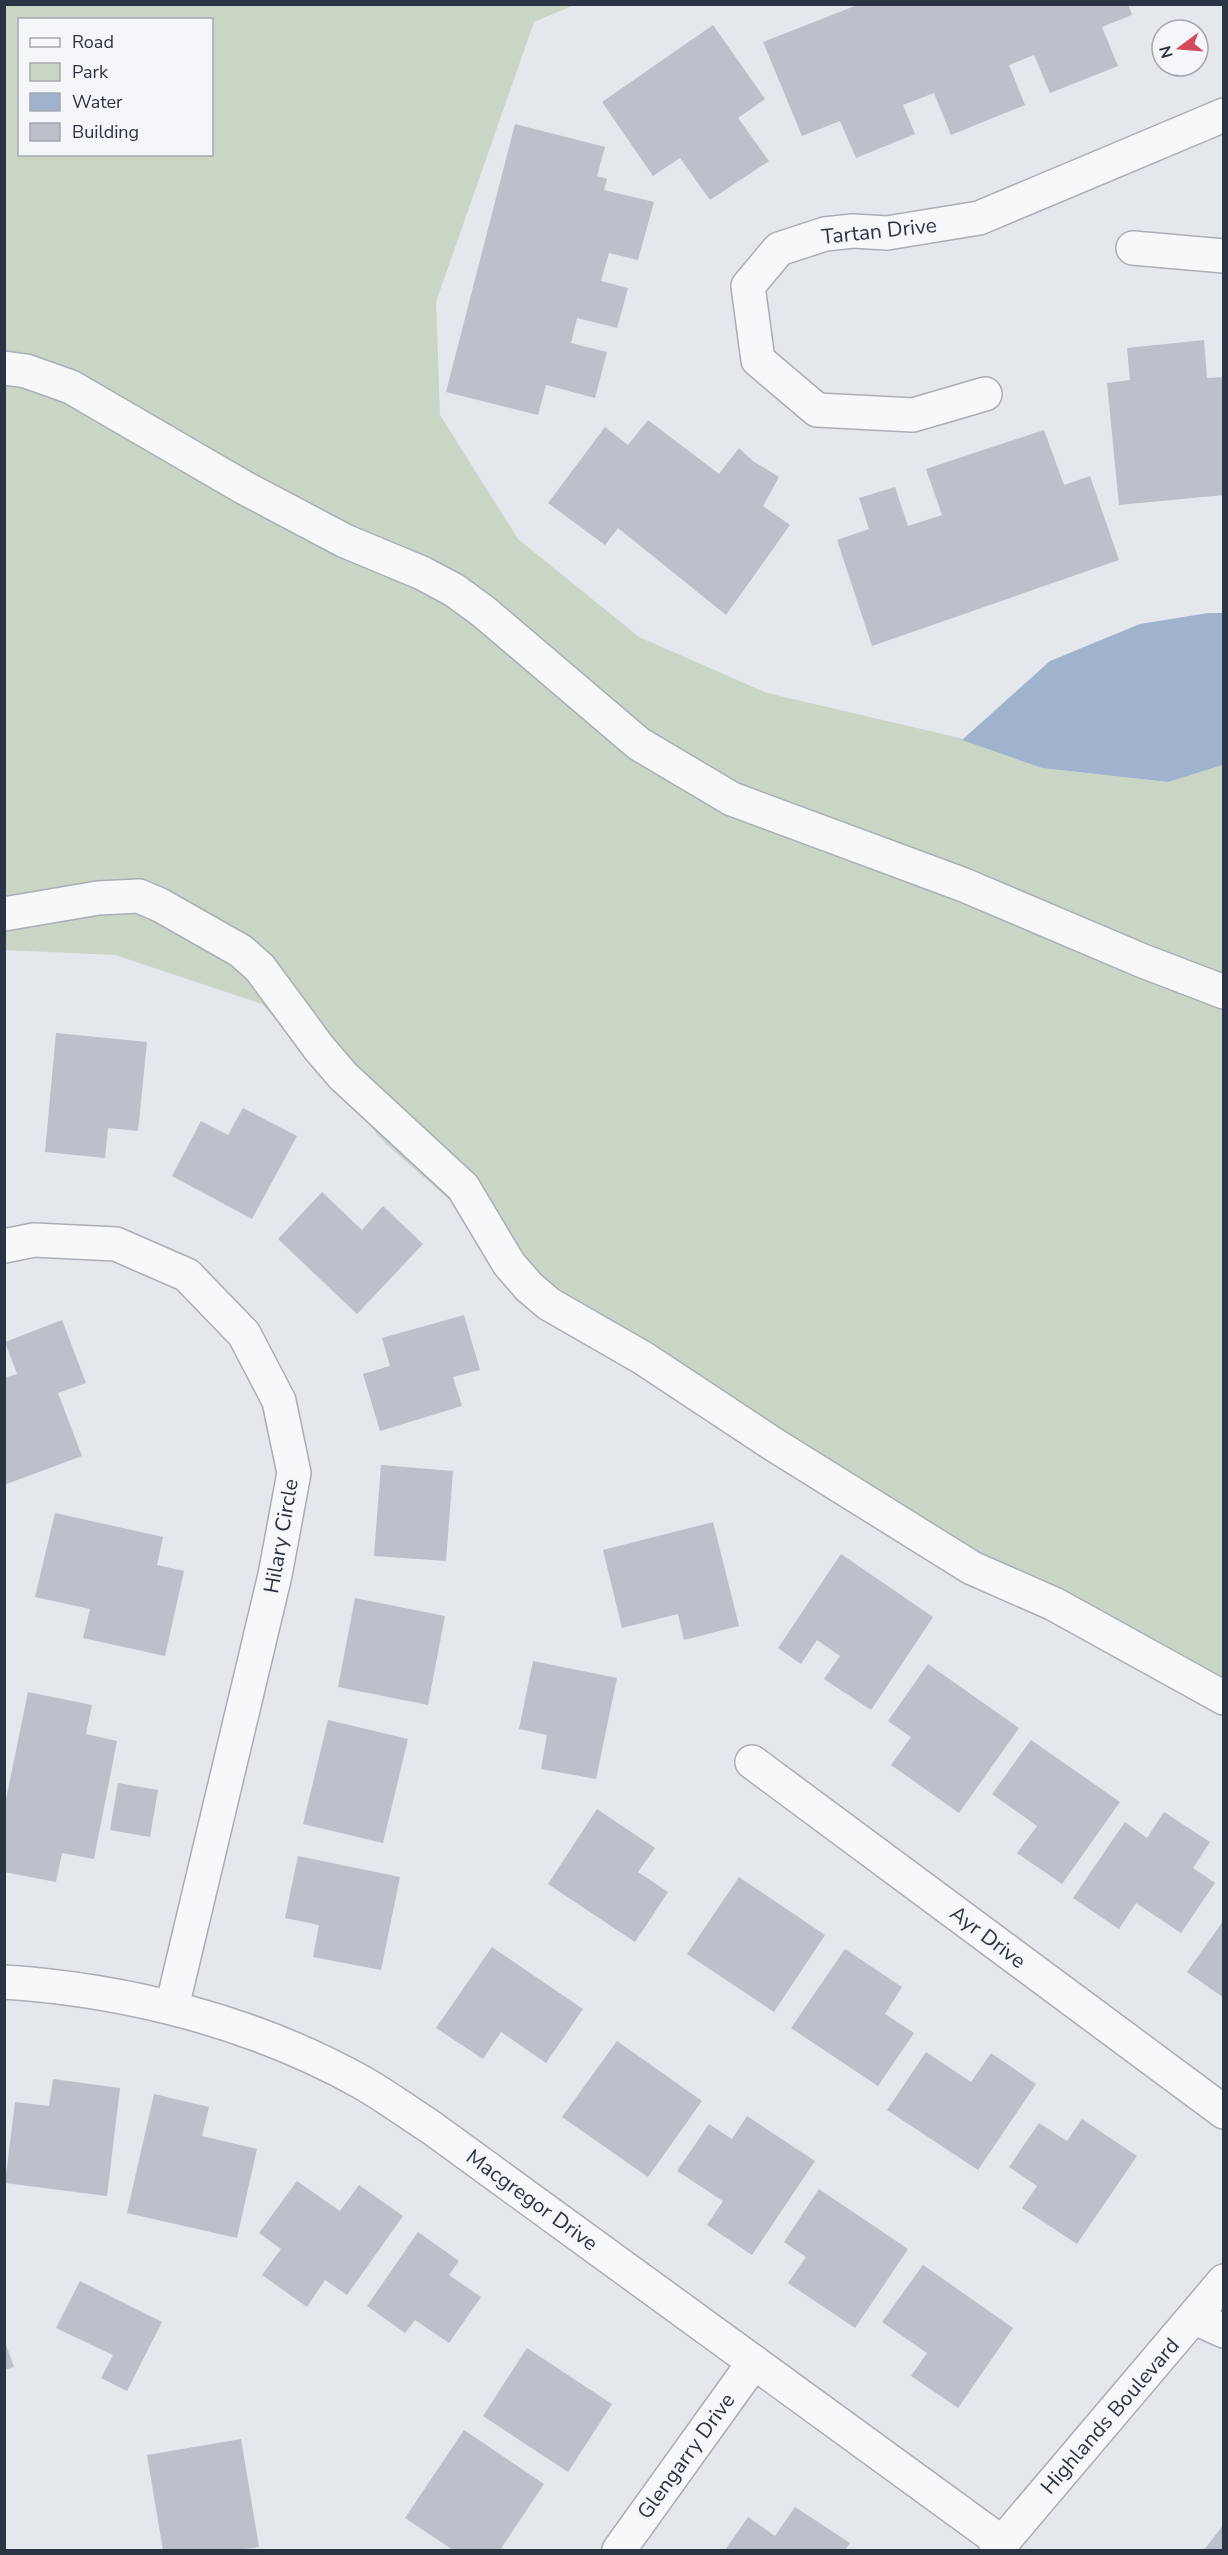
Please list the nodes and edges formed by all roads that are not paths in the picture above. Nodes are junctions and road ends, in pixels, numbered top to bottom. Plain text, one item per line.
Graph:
1 (1224, 115) edge
2 (1133, 248) dead end
3 (1224, 256) edge
4 (4, 368) edge
5 (986, 393) dead end
6 (4, 914) edge
7 (1224, 992) edge
8 (4, 1246) edge
9 (1224, 1698) edge
10 (752, 1762) dead end
11 (4, 1982) edge
12 (172, 2007) junction
13 (1224, 2112) edge
14 (1224, 2281) edge
15 (1209, 2324) edge
16 (754, 2362) junction
17 (999, 2546) edge
18 (619, 2550) edge

1 - 5 street, Tartan Drive
2 - 3 street
4 - 7 street
6 - 9 street
8 - 12 street, Hilary Circle
10 - 13 street, Ayr Drive
11 - 12 street, Macgregor Drive
12 - 16 street, Macgregor Drive
14 - 15 street, Highlands Boulevard
15 - 17 street, Highlands Boulevard
16 - 17 street, Macgregor Drive
16 - 18 street, Glengarry Drive

